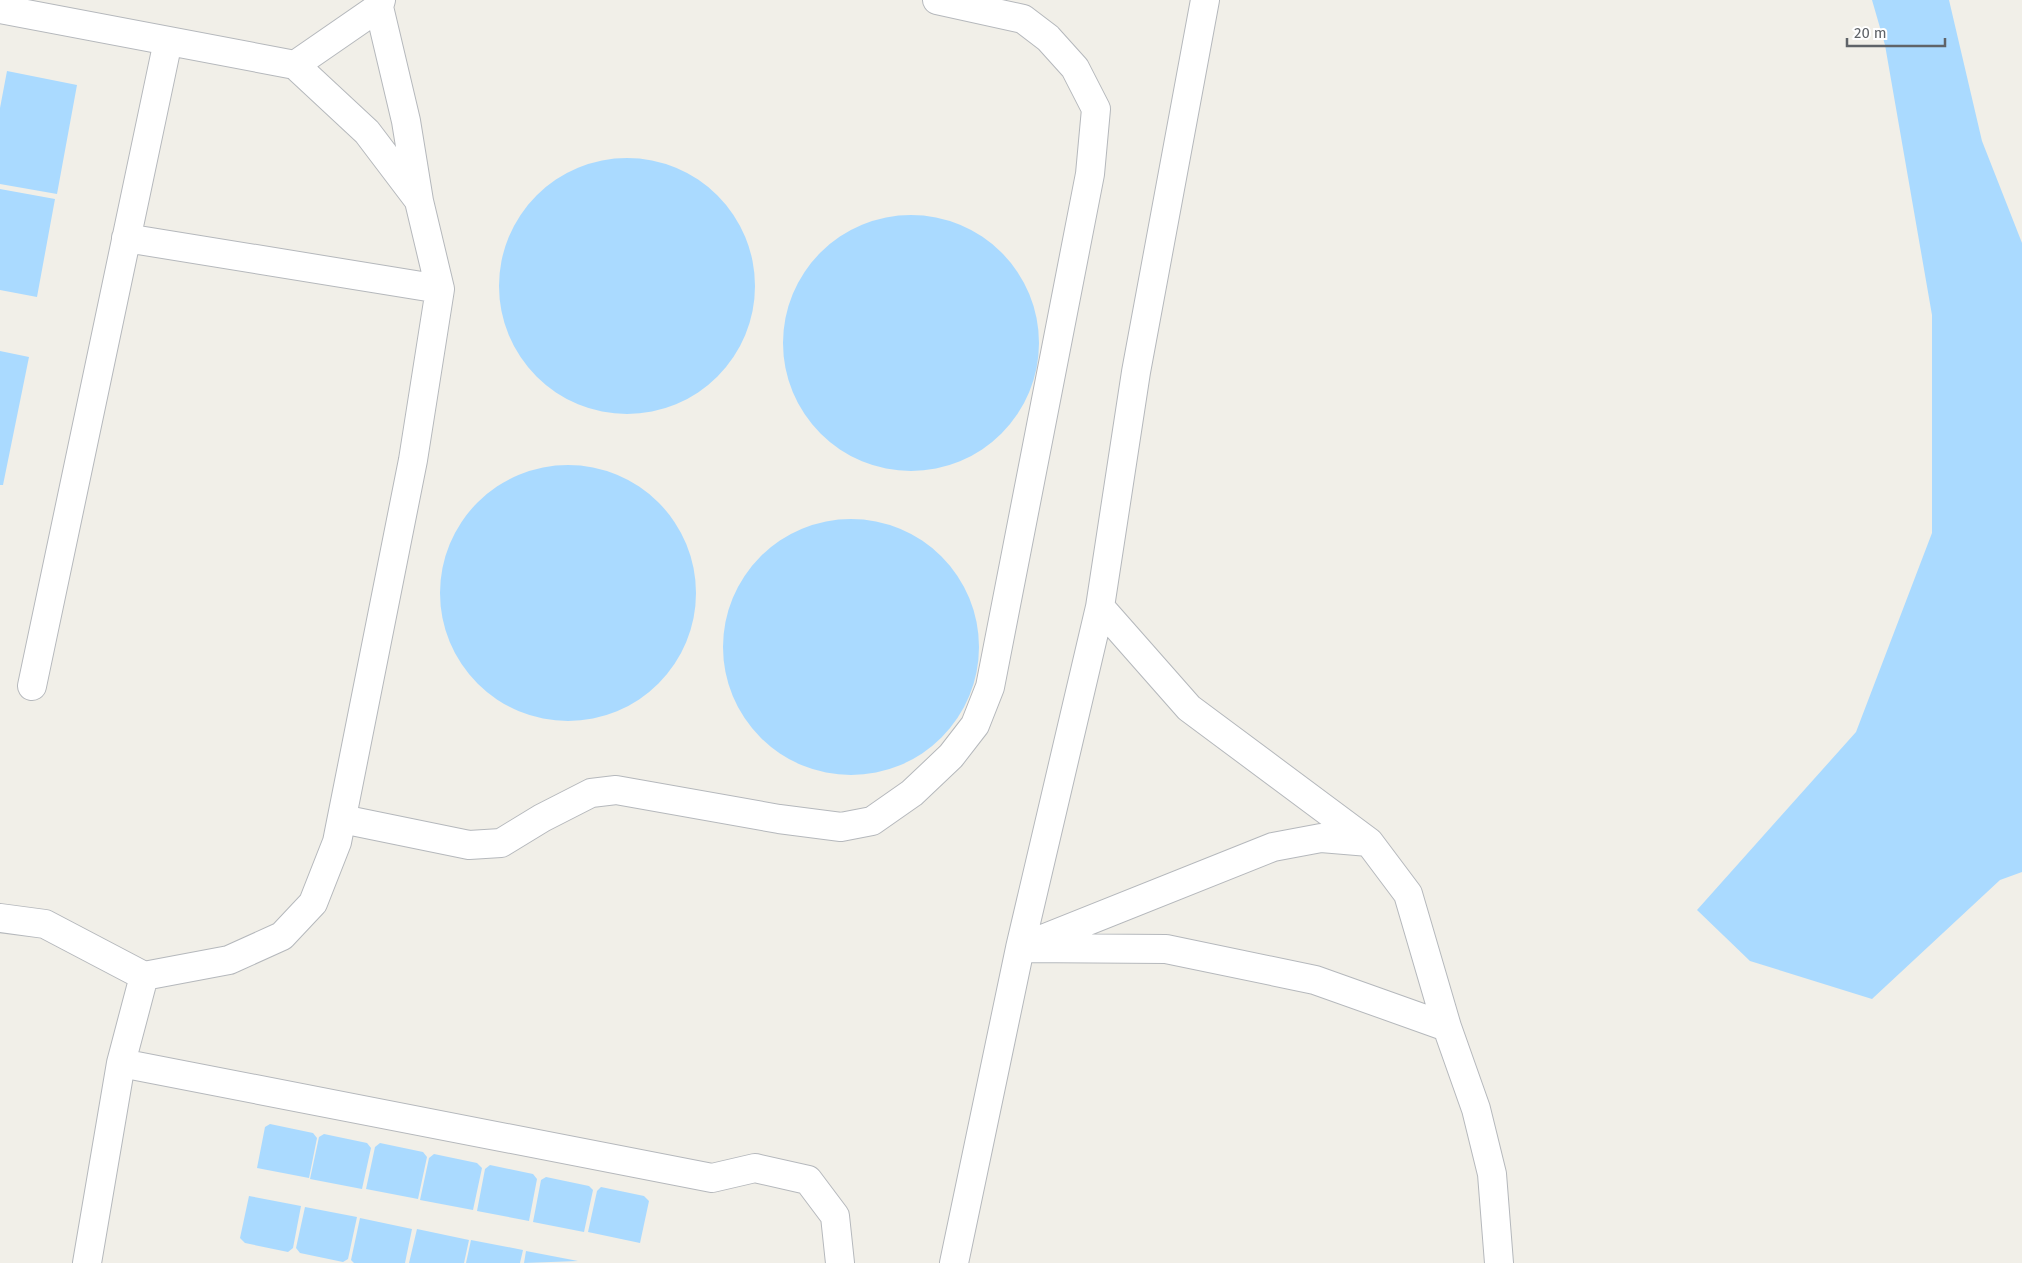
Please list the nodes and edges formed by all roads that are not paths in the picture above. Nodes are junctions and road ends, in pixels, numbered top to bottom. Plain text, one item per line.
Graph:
1 (937, 0) edge
2 (1206, 0) edge
3 (380, 4) edge
4 (0, 9) edge
5 (168, 41) junction
6 (295, 65) junction
7 (419, 201) junction
8 (126, 238) junction
9 (440, 288) junction
10 (1100, 607) junction
11 (32, 686) dead end
12 (342, 819) junction
13 (1369, 842) junction
14 (0, 918) edge
15 (1020, 948) junction
16 (144, 976) junction
17 (1447, 1027) junction
18 (121, 1063) junction
19 (87, 1263) edge
20 (840, 1263) edge
21 (954, 1263) edge
22 (1499, 1263) edge

1 - 12 lane
2 - 10 lane
3 - 6 lane
3 - 7 lane
4 - 5 lane
5 - 6 lane
5 - 8 lane
6 - 7 lane
7 - 9 lane
8 - 9 lane
8 - 11 lane
9 - 12 lane
10 - 13 lane
10 - 15 lane
12 - 16 lane
13 - 15 lane
13 - 17 lane
14 - 16 lane
15 - 17 lane
15 - 21 lane
16 - 18 lane
17 - 22 lane
18 - 19 lane
18 - 20 lane

